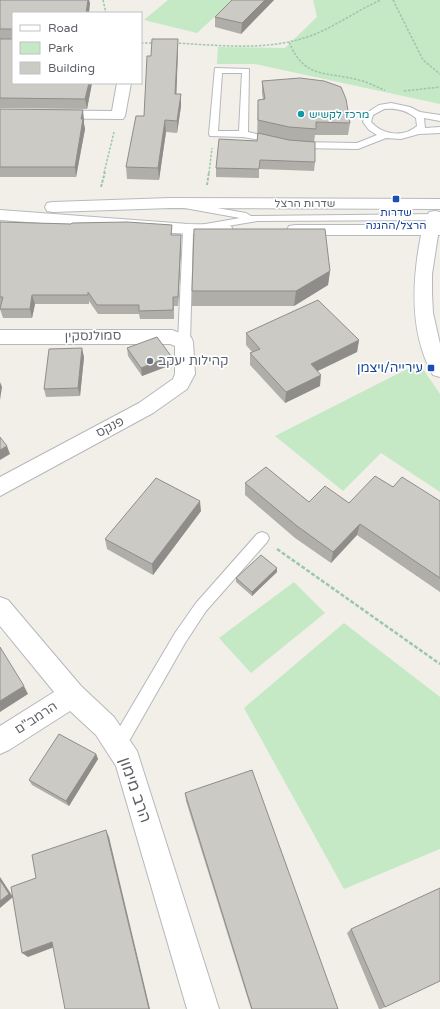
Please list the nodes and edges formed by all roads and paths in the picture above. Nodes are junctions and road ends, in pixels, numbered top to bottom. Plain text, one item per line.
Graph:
1 (103, 0) edge
2 (381, 0) edge
3 (393, 0) edge
4 (106, 12) edge
5 (289, 42) junction
6 (142, 43) edge
7 (156, 43) edge
8 (171, 43) edge
9 (440, 74) edge
10 (124, 84) edge
11 (440, 87) edge
12 (387, 90) dead end
13 (398, 91) dead end
14 (0, 114) edge
15 (416, 114) junction
16 (118, 116) junction
17 (440, 118) edge
18 (440, 130) edge
19 (417, 132) junction
20 (213, 134) junction
21 (244, 134) junction
22 (385, 135) junction
23 (170, 203) junction
24 (205, 203) junction
25 (97, 205) junction
26 (0, 210) edge
27 (0, 215) edge
28 (437, 217) edge
29 (257, 218) junction
30 (188, 230) junction
31 (0, 337) edge
32 (184, 342) junction
33 (440, 370) edge
34 (0, 486) edge
35 (262, 538) joint
36 (0, 608) edge
37 (440, 664) edge
38 (72, 695) junction
39 (0, 741) edge
40 (118, 746) junction
41 (203, 1009) edge

1 - 4 path
2 - 5 path
3 - 9 path
5 - 8 path
5 - 12 path
6 - 7 path
10 - 16 main road
11 - 13 path
14 - 16 main road
15 - 17 lane
15 - 19 lane
15 - 22 lane
16 - 25 path
18 - 19 lane
19 - 22 lane
20 - 21 lane
20 - 21 lane
20 - 24 path
21 - 22 lane
23 - 24 main road, שדרות הרצל
23 - 25 main road, שדרות הרצל
23 - 29 lane, שדרות הרצל
24 - 28 main road, שדרות הרצל
25 - 26 main road, שדרות הרצל
27 - 30 main road, שדרות הרצל
28 - 29 lane, שדרות הרצל
28 - 30 main road, שדרות הרצל
28 - 33 main road
29 - 30 lane, שדרות הרצל
30 - 32 lane
31 - 32 main road, סמולנסקין
32 - 34 main road, פנקס
35 - 37 path
35 - 40 lane
36 - 38 main road, הרב מימון
38 - 39 main road, הרמב"ם
38 - 40 main road, הרב מימון
40 - 41 main road, הרב מימון

